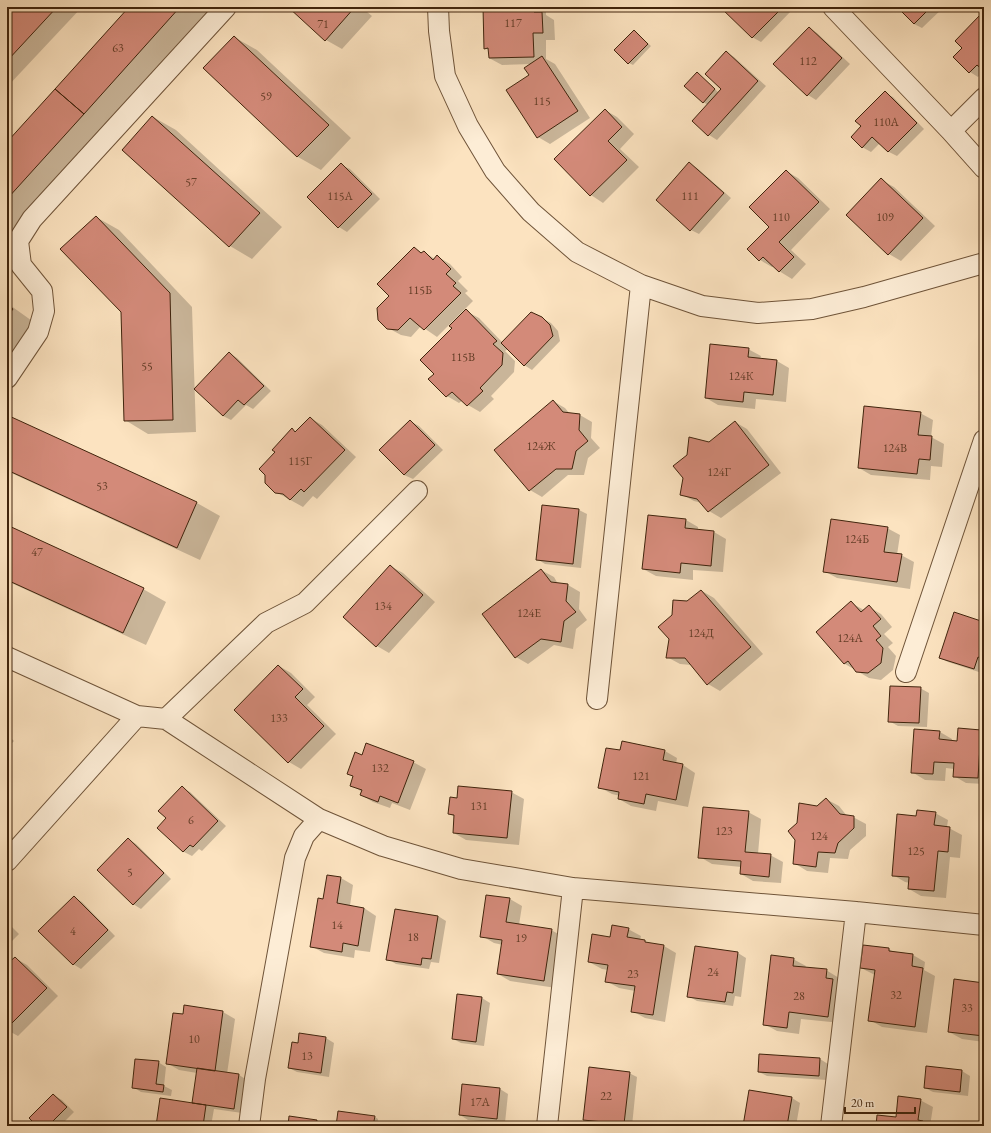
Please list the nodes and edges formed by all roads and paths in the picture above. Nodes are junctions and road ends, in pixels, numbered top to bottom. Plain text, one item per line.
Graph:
1 (226, 7) edge
2 (438, 7) edge
3 (833, 7) edge
4 (984, 98) edge
5 (951, 131) junction
6 (984, 168) edge
7 (984, 263) edge
8 (641, 285) junction
9 (7, 378) edge
10 (984, 440) edge
11 (417, 491) dead end
12 (7, 657) edge
13 (906, 672) dead end
14 (597, 699) dead end
15 (137, 716) junction
16 (166, 718) junction
17 (319, 819) junction
18 (7, 861) edge
19 (573, 888) junction
20 (856, 912) junction
21 (984, 925) edge
22 (249, 1126) edge
23 (548, 1126) edge
24 (831, 1126) edge

1 - 9 street
2 - 8 street
3 - 5 street
4 - 5 street
5 - 6 street
7 - 8 street
8 - 14 street
10 - 13 street
11 - 16 street
12 - 15 street
15 - 16 street
15 - 18 street
16 - 17 street
17 - 19 street
17 - 22 street
19 - 20 street
19 - 23 street
20 - 21 street
20 - 24 street

